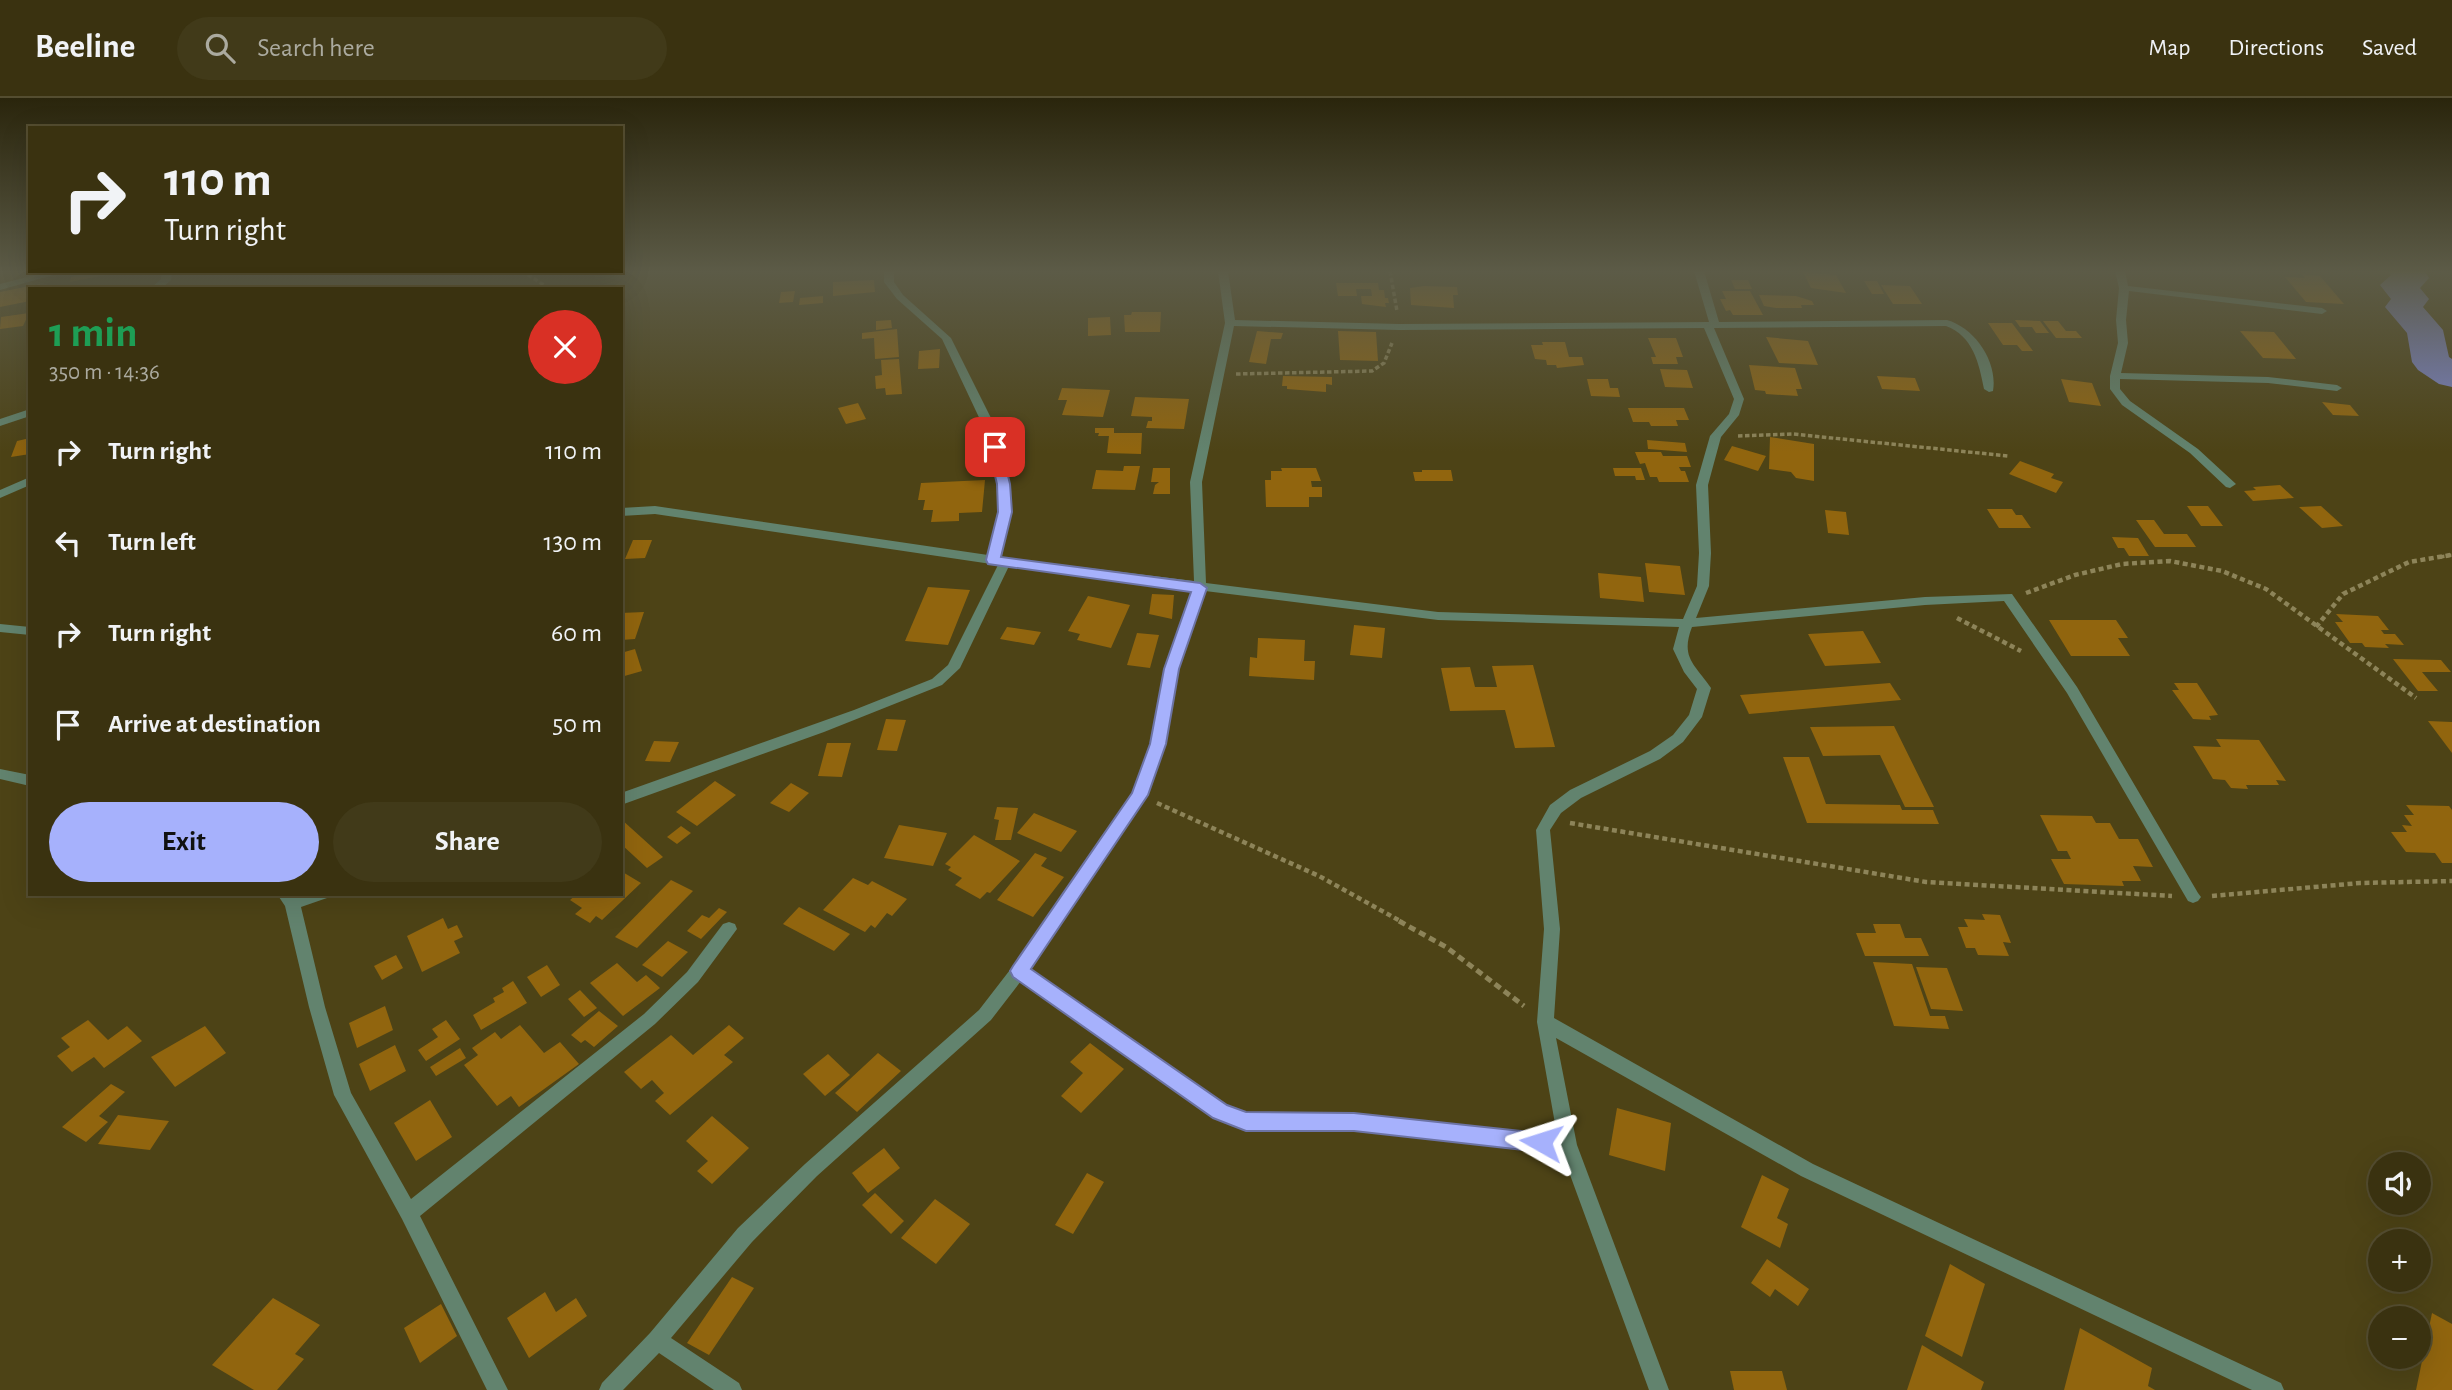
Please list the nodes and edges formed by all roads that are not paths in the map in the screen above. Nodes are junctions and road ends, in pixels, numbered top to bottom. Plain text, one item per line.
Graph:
1 (938, 331) edge
2 (1229, 331) edge
3 (1714, 331) edge
4 (1965, 331) edge
5 (2122, 331) edge
6 (2115, 376) junction
7 (2337, 388) dead end
8 (1989, 389) dead end
9 (28, 413) edge
10 (0, 423) edge
11 (28, 481) edge
12 (2230, 484) dead end
13 (0, 494) edge
14 (623, 512) edge
15 (999, 561) junction
16 (1200, 588) junction
17 (1687, 622) junction
18 (0, 628) edge
19 (28, 631) edge
20 (0, 774) edge
21 (28, 781) edge
22 (623, 798) edge
23 (308, 896) edge
24 (2193, 898) road end
25 (289, 899) edge
26 (729, 929) dead end
27 (1020, 971) junction
28 (1545, 1022) junction
29 (1568, 1145) junction
30 (409, 1213) junction
31 (657, 1340) junction
32 (498, 1390) edge
33 (609, 1390) edge
34 (732, 1390) edge
35 (1660, 1390) edge
36 (2274, 1390) edge

1 - 15 street
2 - 16 street
3 - 17 street
4 - 8 street
5 - 6 street
6 - 7 street
6 - 12 street
9 - 10 street
11 - 13 street
14 - 15 street
15 - 16 street
15 - 22 street
16 - 17 street
16 - 27 street
17 - 24 street
17 - 28 street
18 - 19 street
20 - 21 street
23 - 25 street
25 - 30 street
26 - 30 street
27 - 29 street
27 - 31 street
28 - 29 street
28 - 36 street
29 - 35 street
30 - 32 street
31 - 33 street
31 - 34 street

